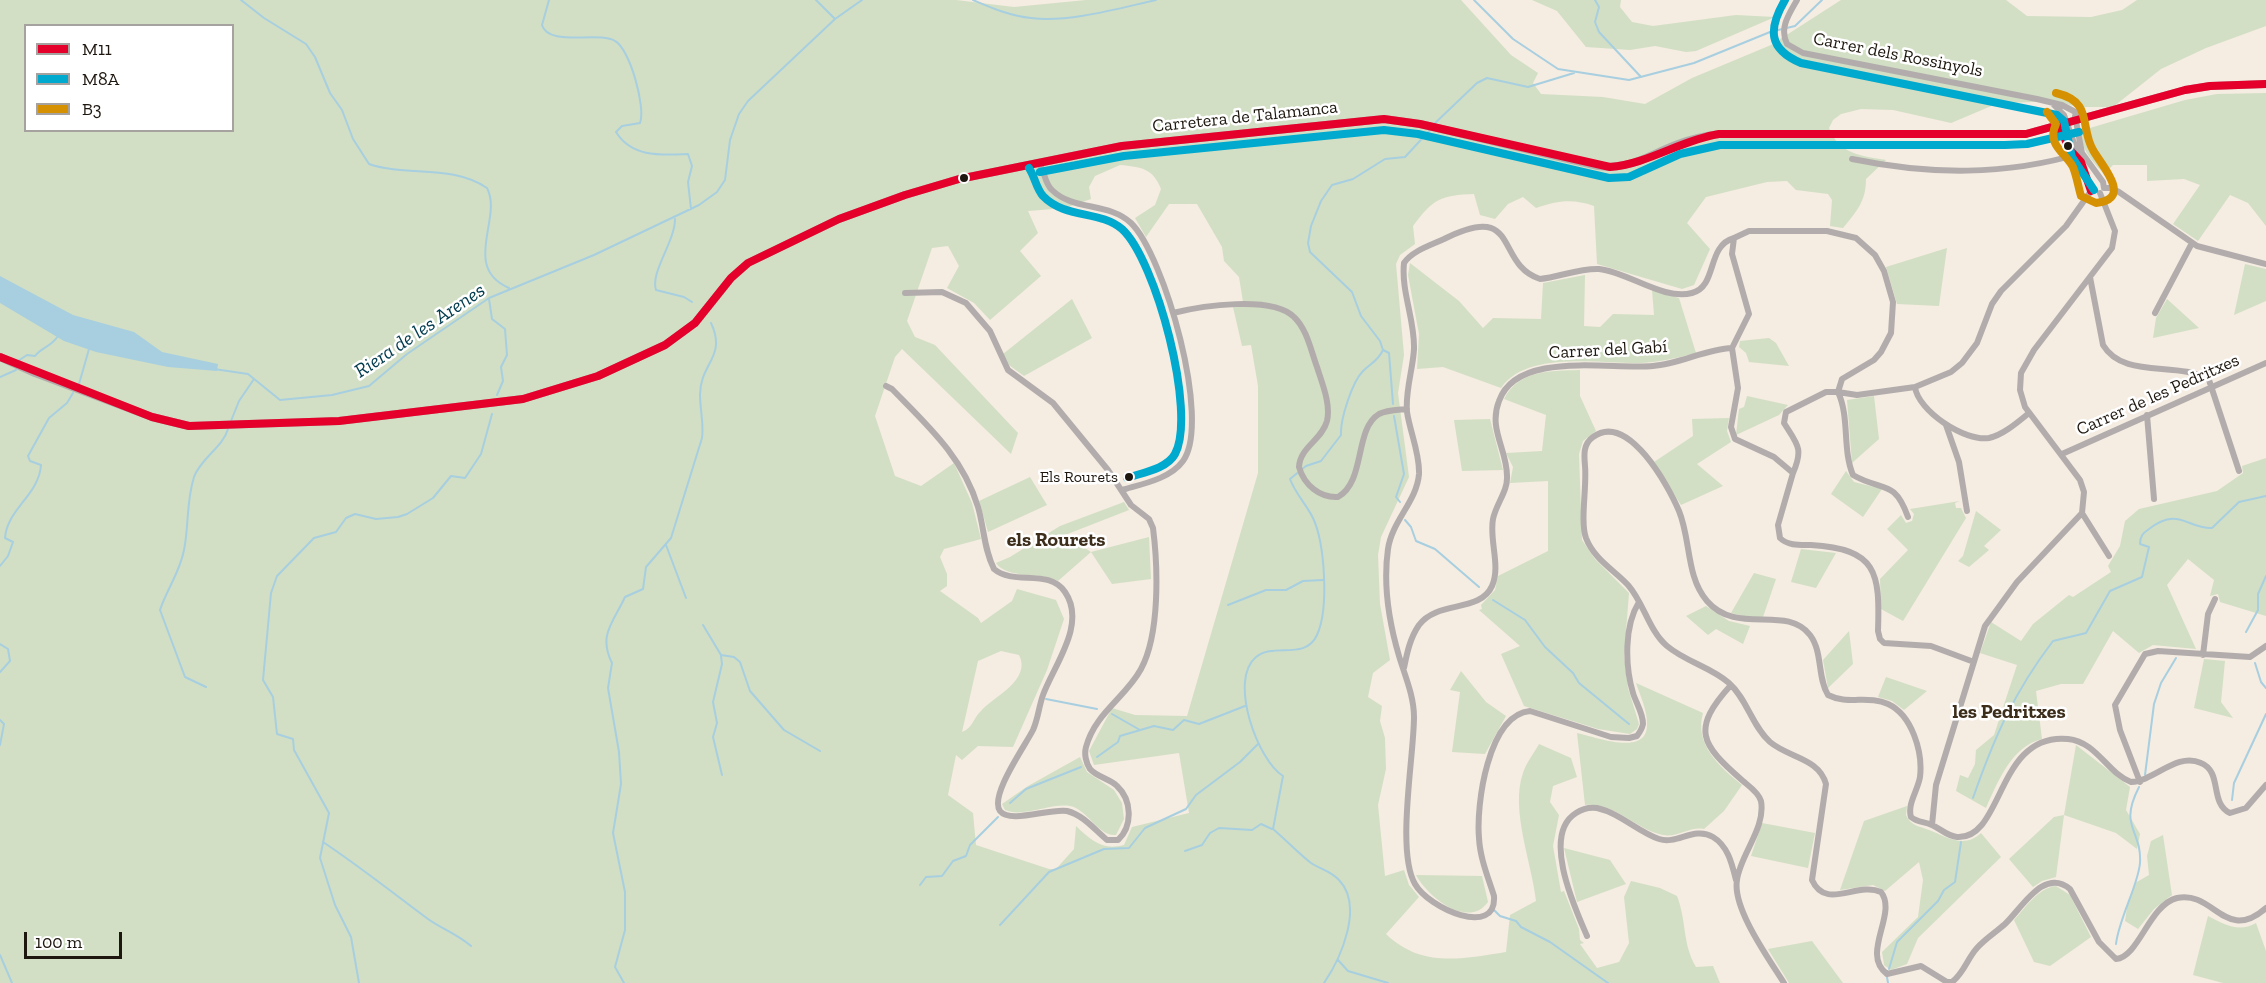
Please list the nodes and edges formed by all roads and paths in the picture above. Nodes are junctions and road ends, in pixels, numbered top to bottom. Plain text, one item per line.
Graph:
1 (1797, 0) edge
2 (2266, 84) edge
3 (2065, 111) junction
4 (2091, 118) junction
5 (2077, 122) junction
6 (2068, 124) junction
7 (2054, 128) junction
8 (2080, 153) junction
9 (1852, 159) dead end
10 (1038, 162) junction
11 (2100, 179) junction
12 (2090, 187) junction
13 (2102, 190) junction
14 (1734, 238) junction
15 (2192, 243) junction
16 (2266, 264) edge
17 (2090, 277) junction
18 (905, 292) dead end
19 (1173, 313) junction
20 (2155, 313) dead end
21 (1732, 348) junction
22 (0, 357) edge
23 (2266, 363) edge
24 (886, 386) dead end
25 (2212, 386) junction
26 (1916, 387) junction
27 (1838, 392) junction
28 (1407, 409) junction
29 (2029, 413) junction
30 (2147, 415) junction
31 (1945, 424) junction
32 (2062, 454) junction
33 (2239, 471) dead end
34 (1793, 473) junction
35 (1122, 490) junction
36 (2154, 499) dead end
37 (1967, 511) dead end
38 (2082, 513) junction
39 (1908, 518) dead end
40 (2109, 556) dead end
41 (2215, 599) dead end
42 (1639, 602) junction
43 (2266, 646) edge
44 (2203, 655) junction
45 (1974, 662) junction
46 (1403, 670) junction
47 (1731, 685) junction
48 (2140, 782) junction
49 (2266, 785) edge
50 (1932, 825) junction
51 (1736, 880) junction
52 (2266, 909) edge
53 (1587, 936) dead end
54 (1784, 983) edge

1 - 3 street, Carrer dels Rossinyols
2 - 4 street, Carretera de Talamanca
3 - 4 street, Carrer dels Rossinyols
3 - 5 street
3 - 6 street
3 - 7 street
4 - 5 street, Carretera de Talamanca
5 - 6 street, Carretera de Talamanca
5 - 8 street
6 - 7 street, Carretera de Talamanca
6 - 8 street
7 - 10 street, Carretera de Talamanca
8 - 9 street
8 - 11 street
8 - 12 street
10 - 19 street
10 - 22 street, Carretera de Talamanca
11 - 12 street
11 - 13 street
12 - 13 street
12 - 26 street
13 - 15 street
13 - 17 street
14 - 21 street
14 - 27 street
14 - 28 street
15 - 16 street
15 - 20 street
17 - 25 street
17 - 29 street
18 - 35 street
19 - 28 street
19 - 35 street
21 - 34 street
21 - 46 street, Carrer del Gabí
23 - 25 street, Carrer de les Pedritxes
24 - 35 street
25 - 30 street, Carrer de les Pedritxes
25 - 33 street
26 - 27 street
26 - 31 street
27 - 34 street
27 - 39 street
28 - 46 street
29 - 31 street
29 - 32 street
30 - 32 street, Carrer de les Pedritxes
30 - 36 street
31 - 37 street
32 - 38 street
34 - 45 street
38 - 40 street
38 - 45 street
41 - 44 street
42 - 46 street
42 - 47 street
42 - 50 street
43 - 44 street
44 - 48 street
45 - 50 street
47 - 51 street
47 - 52 street
48 - 49 street
48 - 50 street
51 - 53 street
51 - 54 street

